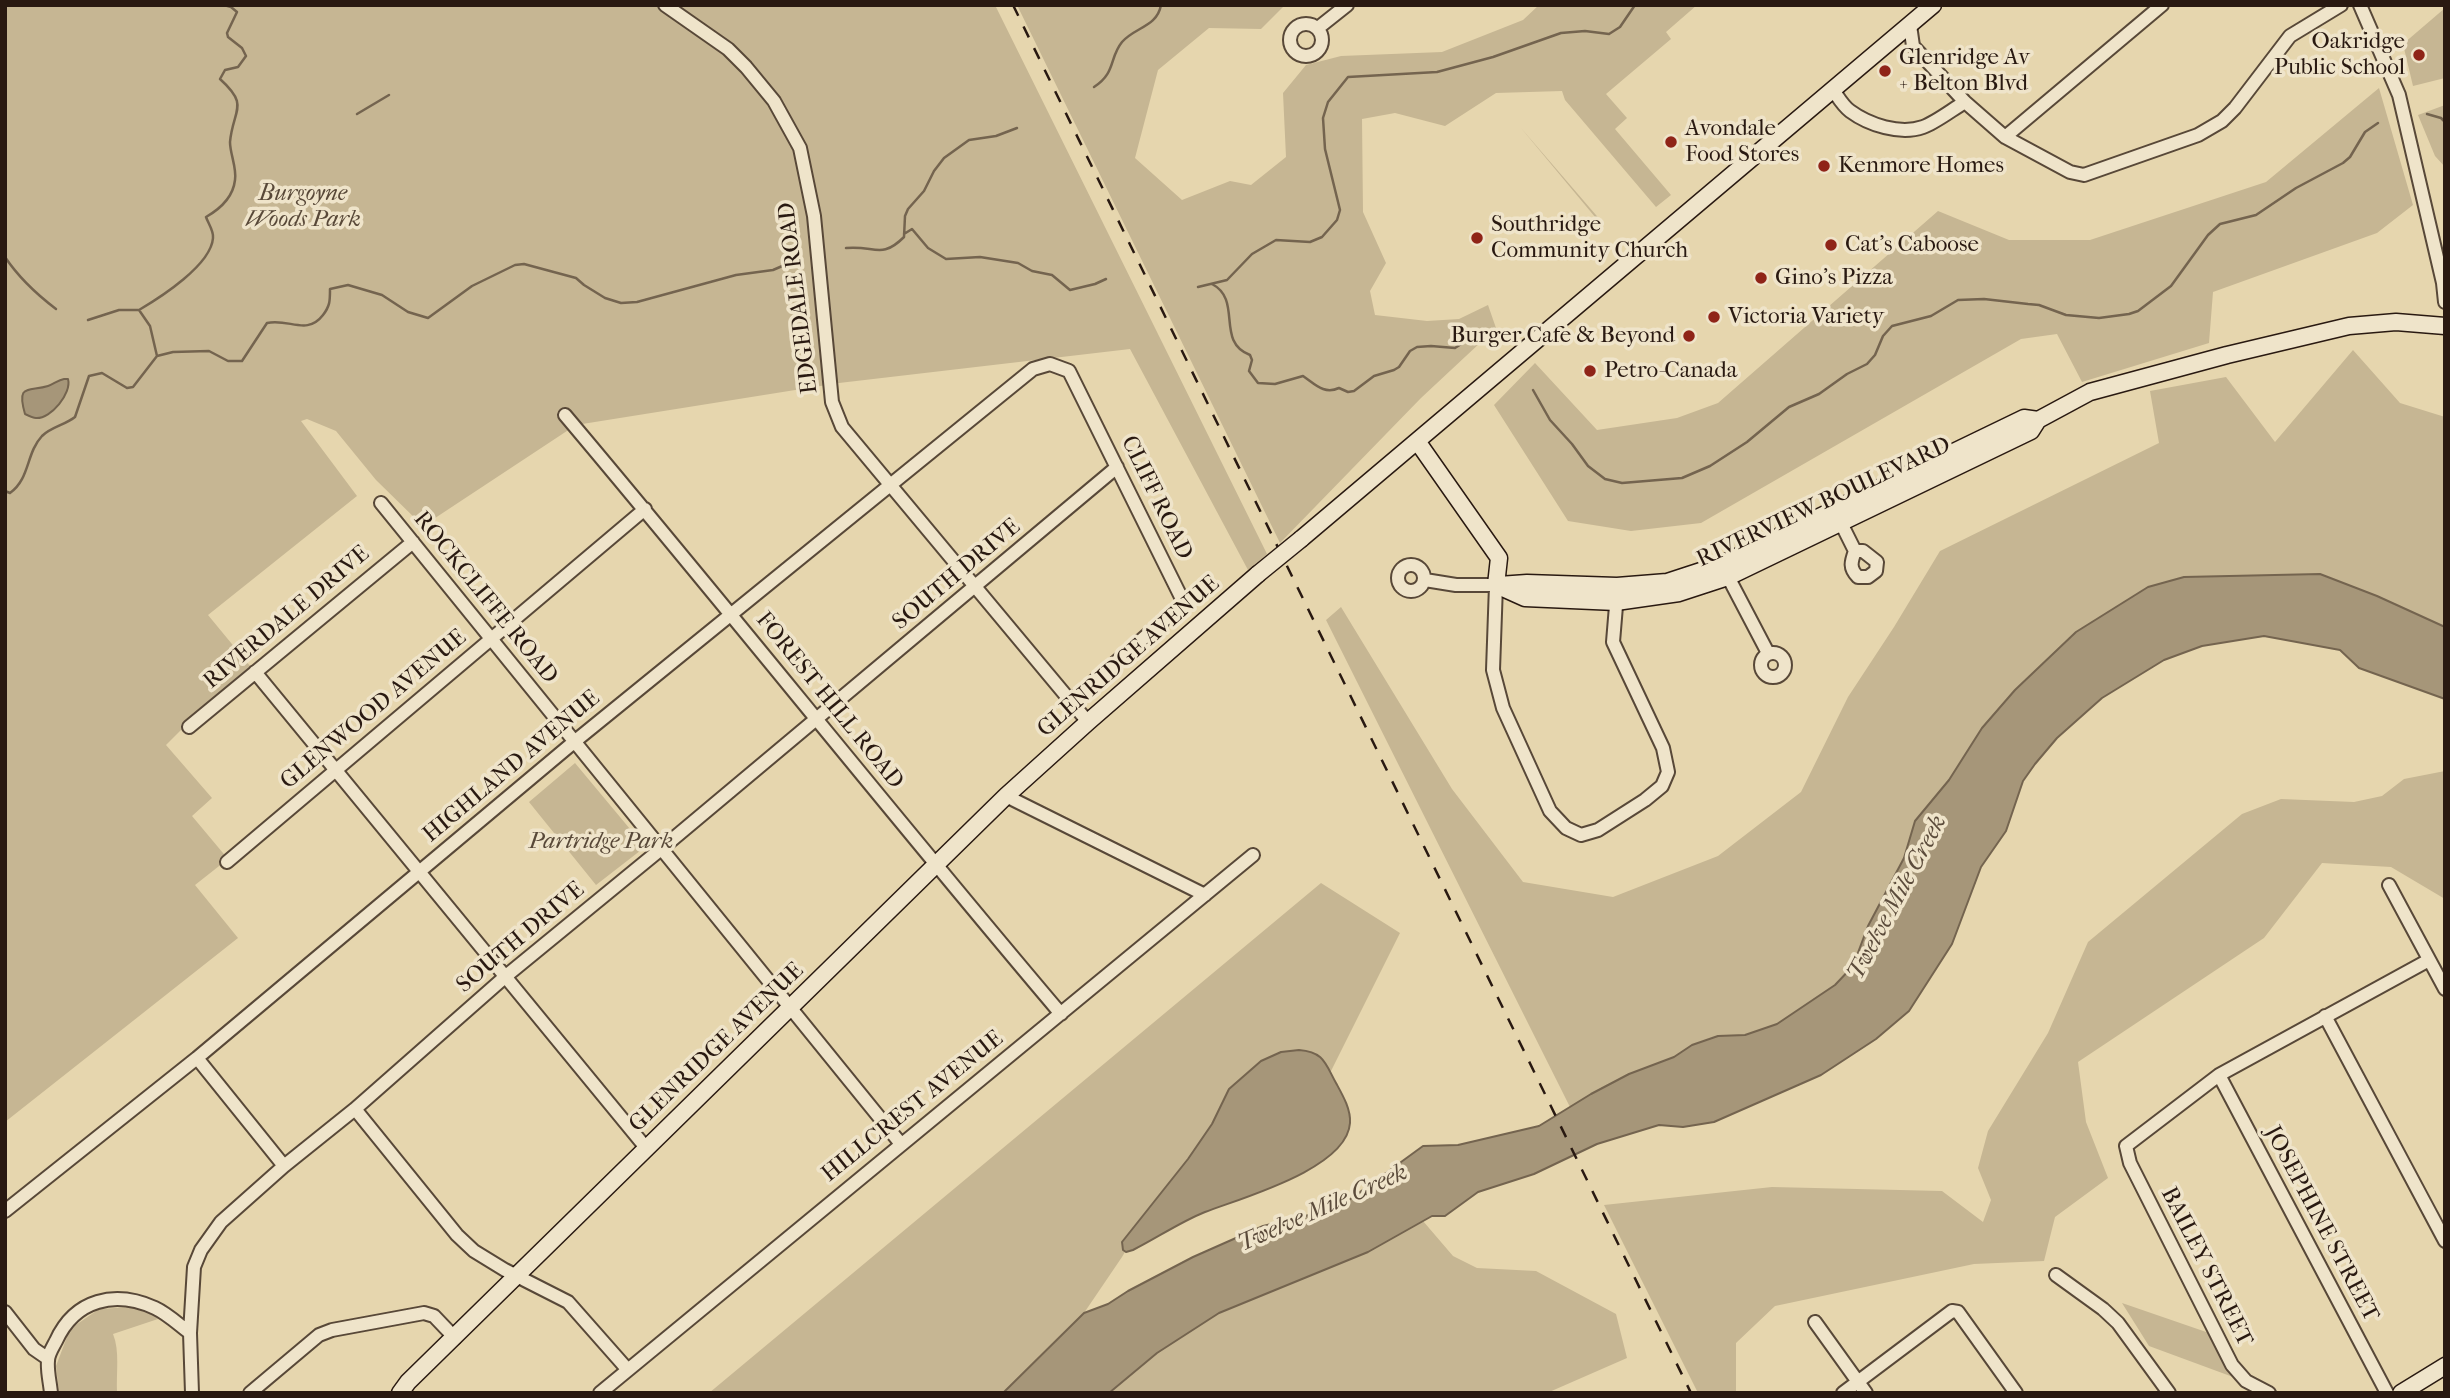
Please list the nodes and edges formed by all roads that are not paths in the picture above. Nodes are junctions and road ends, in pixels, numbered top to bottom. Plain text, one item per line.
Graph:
1 (665, 5) edge
2 (1347, 5) edge
3 (1933, 5) edge
4 (2162, 5) edge
5 (2341, 5) edge
6 (2360, 5) edge
7 (1910, 25) junction
8 (1318, 28) dead end
9 (1833, 90) junction
10 (1965, 102) junction
11 (2005, 137) junction
12 (2445, 302) edge
13 (2445, 326) edge
14 (1049, 364) joint
15 (565, 415) dead end
16 (1417, 441) junction
17 (1117, 467) junction
18 (891, 485) junction
19 (382, 503) dead end
20 (645, 509) junction
21 (1838, 516) junction
22 (413, 542) junction
23 (1855, 551) dead end
24 (1725, 570) junction
25 (1424, 580) dead end
26 (1496, 585) junction
27 (974, 587) junction
28 (1617, 594) junction
29 (730, 614) junction
30 (491, 639) junction
31 (1768, 653) dead end
32 (255, 672) junction
33 (1070, 702) junction
34 (818, 719) junction
35 (1088, 722) junction
36 (189, 727) dead end
37 (573, 742) junction
38 (337, 771) junction
39 (1006, 796) junction
40 (661, 849) junction
41 (1254, 855) dead end
42 (227, 862) dead end
43 (935, 865) junction
44 (420, 871) junction
45 (2389, 885) dead end
46 (1205, 895) junction
47 (2429, 960) junction
48 (506, 976) junction
49 (2445, 989) edge
50 (791, 1008) junction
51 (1061, 1014) junction
52 (2325, 1016) junction
53 (197, 1058) junction
54 (2219, 1075) junction
55 (355, 1109) junction
56 (901, 1144) junction
57 (647, 1149) junction
58 (284, 1166) junction
59 (5, 1210) edge
60 (2445, 1241) edge
61 (517, 1275) junction
62 (2056, 1275) dead end
63 (5, 1312) edge
64 (1815, 1322) dead end
65 (191, 1333) junction
66 (455, 1338) junction
67 (47, 1358) junction
68 (2445, 1366) edge
69 (628, 1370) junction
70 (1858, 1381) junction
71 (51, 1393) edge
72 (192, 1393) edge
73 (250, 1393) edge
74 (400, 1393) edge
75 (600, 1393) edge
76 (1843, 1393) edge
77 (1866, 1393) edge
78 (2016, 1393) edge
79 (2169, 1393) edge
80 (2269, 1393) edge
81 (2387, 1393) edge
82 (2401, 1393) edge

1 - 18 street, EDGEDALE ROAD
2 - 8 street
3 - 7 main road, GLENRIDGE AVENUE
4 - 11 street
5 - 11 street
6 - 12 street
7 - 9 main road, GLENRIDGE AVENUE
7 - 10 street
9 - 10 street
9 - 16 main road, GLENRIDGE AVENUE
10 - 11 street
13 - 21 main road, RIVERVIEW BOULEVARD
14 - 17 street, CLIFF ROAD
14 - 18 street, HIGHLAND AVENUE
15 - 20 street, FOREST HILL ROAD
16 - 26 main road
16 - 35 main road, GLENRIDGE AVENUE, bridge
17 - 27 street, SOUTH DRIVE
17 - 33 street, CLIFF ROAD
18 - 27 street, EDGEDALE ROAD
18 - 29 street, HIGHLAND AVENUE
19 - 22 street, ROCKCLIFFE ROAD
20 - 29 street, FOREST HILL ROAD
20 - 30 street, GLENWOOD AVENUE
21 - 23 street
21 - 24 main road, RIVERVIEW BOULEVARD
22 - 30 street, ROCKCLIFFE ROAD
22 - 32 street, RIVERDALE DRIVE
24 - 28 main road, RIVERVIEW BOULEVARD
24 - 31 street
25 - 26 street
26 - 28 main road, RIVERVIEW BOULEVARD
26 - 28 street
27 - 33 street, EDGEDALE ROAD
27 - 34 street, SOUTH DRIVE
29 - 34 street, FOREST HILL ROAD
29 - 37 street, HIGHLAND AVENUE
30 - 37 street, ROCKCLIFFE ROAD
30 - 38 street, GLENWOOD AVENUE
32 - 36 street, RIVERDALE DRIVE
32 - 38 street
33 - 35 street, EDGEDALE ROAD
34 - 40 street, SOUTH DRIVE
34 - 43 street, FOREST HILL ROAD
35 - 39 main road, GLENRIDGE AVENUE
37 - 40 street, ROCKCLIFFE ROAD
37 - 44 street, HIGHLAND AVENUE
38 - 42 street, GLENWOOD AVENUE
38 - 44 street
39 - 43 main road, GLENRIDGE AVENUE
39 - 46 street
40 - 48 street, SOUTH DRIVE
40 - 50 street, ROCKCLIFFE ROAD
41 - 46 street, HILLCREST AVENUE
43 - 50 main road, GLENRIDGE AVENUE
43 - 51 street, FOREST HILL ROAD
44 - 48 street
44 - 53 street, HIGHLAND AVENUE
45 - 47 street
46 - 51 street, HILLCREST AVENUE
47 - 49 street
47 - 52 street
48 - 55 street, SOUTH DRIVE
48 - 57 street
50 - 56 street, ROCKCLIFFE ROAD
50 - 57 main road, GLENRIDGE AVENUE
51 - 56 street, HILLCREST AVENUE
52 - 54 street
52 - 60 street
53 - 58 street
53 - 59 street, HIGHLAND AVENUE
54 - 80 street, BAILEY STREET
54 - 81 street, JOSEPHINE STREET
55 - 58 street, SOUTH DRIVE
55 - 61 street
56 - 69 street, HILLCREST AVENUE
57 - 61 main road, GLENRIDGE AVENUE
58 - 65 street, SOUTH DRIVE
61 - 66 main road, GLENRIDGE AVENUE
61 - 69 street
62 - 79 street
63 - 67 street
64 - 70 street
65 - 67 street
65 - 72 street, SOUTH DRIVE
66 - 73 street
66 - 74 main road, GLENRIDGE AVENUE
67 - 71 street
68 - 82 main road
69 - 75 street, HILLCREST AVENUE
70 - 76 street
70 - 77 street
70 - 78 street

